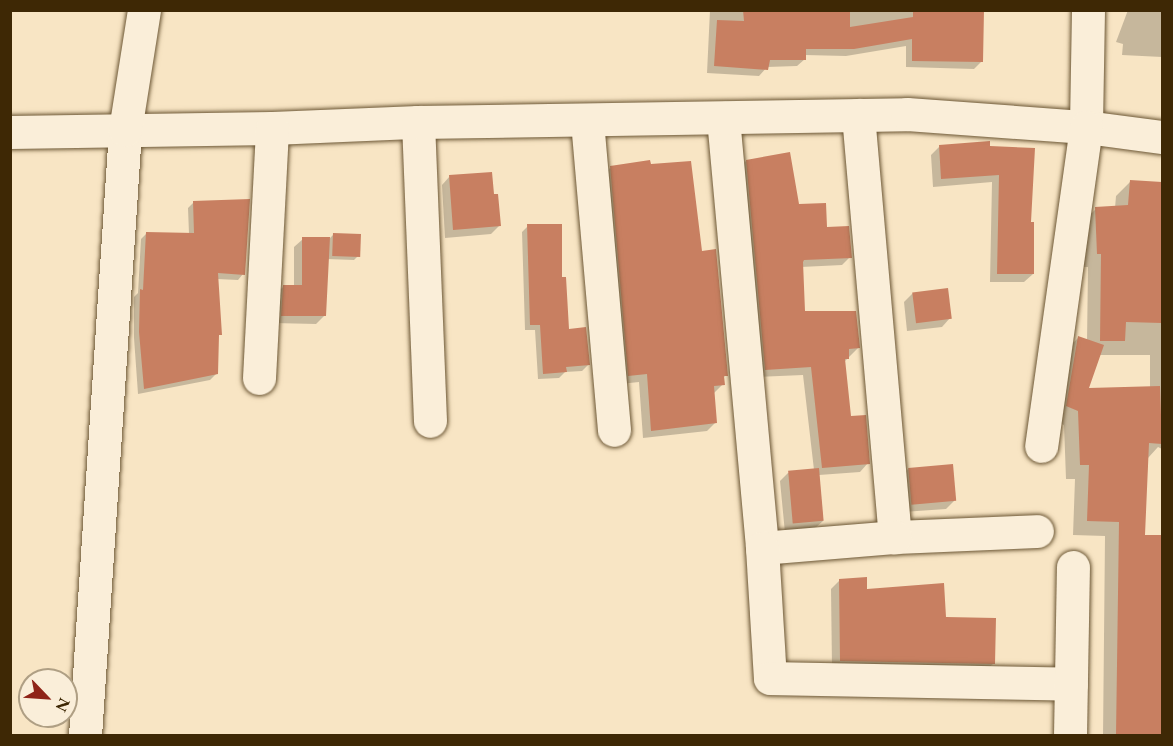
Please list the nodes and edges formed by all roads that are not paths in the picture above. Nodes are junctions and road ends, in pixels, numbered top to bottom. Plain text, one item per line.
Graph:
1 (144, 10) edge
2 (1088, 10) edge
3 (858, 115) junction
4 (723, 118) junction
5 (587, 121) junction
6 (418, 122) junction
7 (272, 128) junction
8 (1086, 128) junction
9 (125, 130) junction
10 (10, 132) edge
11 (1162, 137) edge
12 (260, 378) dead end
13 (430, 421) dead end
14 (614, 430) dead end
15 (1041, 446) dead end
16 (1036, 531) dead end
17 (895, 537) junction
18 (762, 548) junction
19 (1073, 567) dead end
20 (1071, 684) junction
21 (85, 735) edge
22 (1070, 735) edge

1 - 9 street
2 - 8 street
3 - 4 street
3 - 8 street
3 - 17 street
4 - 5 street
4 - 18 street
5 - 6 street
5 - 14 street
6 - 7 street
6 - 13 street
7 - 9 street
7 - 12 street
8 - 11 street
8 - 15 street
9 - 10 street
9 - 21 street
16 - 17 street
17 - 18 street
18 - 20 street
19 - 20 street
20 - 22 street

